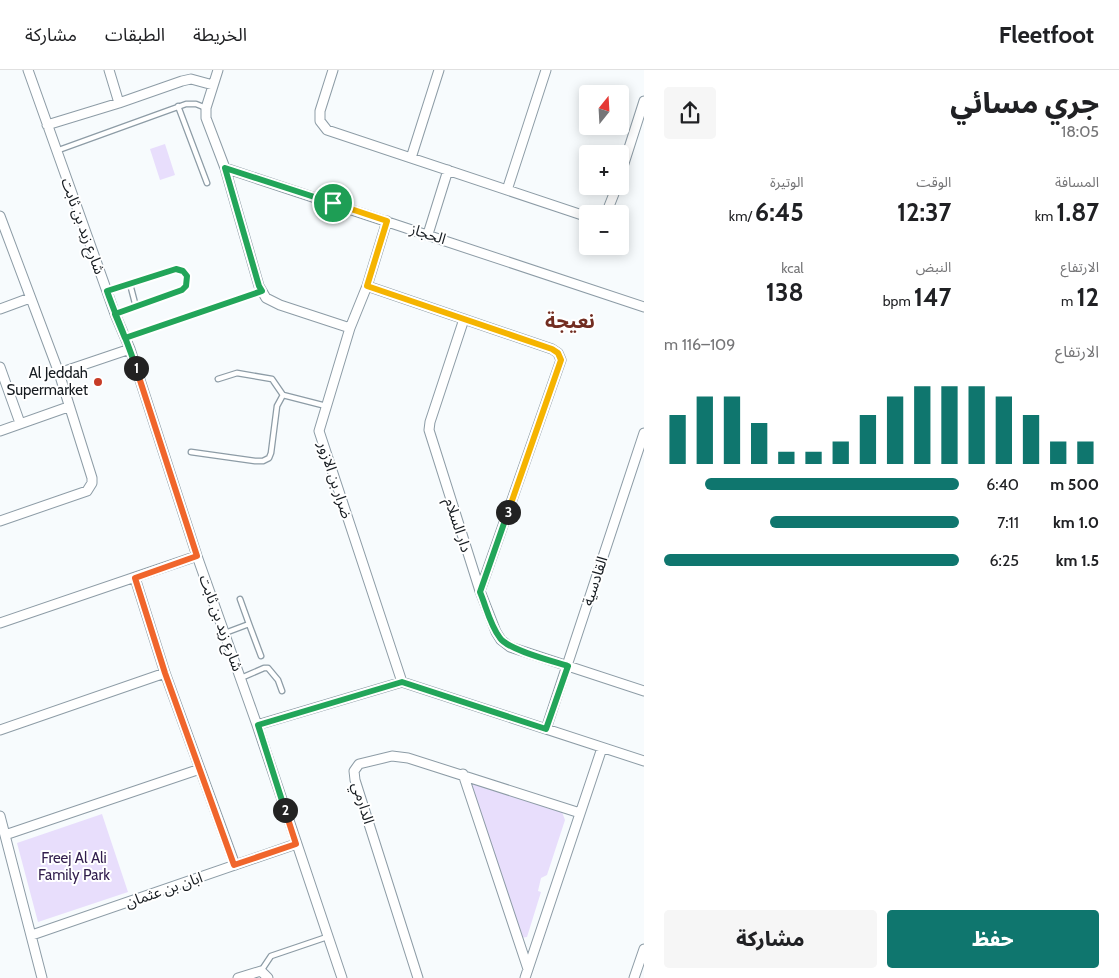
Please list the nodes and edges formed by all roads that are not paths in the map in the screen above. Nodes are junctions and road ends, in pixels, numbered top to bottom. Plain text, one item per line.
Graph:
1 (28, 70) edge
2 (109, 70) edge
3 (218, 70) edge
4 (333, 70) edge
5 (439, 70) edge
6 (546, 70) edge
7 (213, 85) junction
8 (644, 101) edge
9 (120, 103) junction
10 (178, 106) junction
11 (206, 108) junction
12 (47, 124) junction
13 (629, 148) edge
14 (56, 151) junction
15 (411, 158) junction
16 (225, 168) junction
17 (448, 170) junction
18 (207, 183) dead end
19 (507, 190) junction
20 (579, 214) edge
21 (0, 217) edge
22 (387, 221) junction
23 (428, 234) junction
24 (130, 284) junction
25 (367, 286) junction
26 (107, 291) junction
27 (262, 291) junction
28 (30, 298) junction
29 (136, 307) junction
30 (644, 307) edge
31 (0, 309) edge
32 (115, 314) junction
33 (464, 319) junction
34 (350, 328) junction
35 (125, 338) junction
36 (130, 349) junction
37 (0, 367) edge
38 (59, 373) junction
39 (218, 379) dead end
40 (283, 395) junction
41 (326, 406) junction
42 (68, 407) junction
43 (20, 424) junction
44 (0, 431) edge
45 (644, 433) edge
46 (191, 452) dead end
47 (0, 521) edge
48 (197, 556) junction
49 (135, 578) junction
50 (480, 592) junction
51 (240, 599) dead end
52 (0, 623) edge
53 (249, 624) junction
54 (224, 633) junction
55 (260, 656) dead end
56 (568, 666) junction
57 (165, 673) junction
58 (241, 678) junction
59 (402, 682) junction
60 (282, 691) dead end
61 (644, 691) edge
62 (258, 725) junction
63 (546, 729) junction
64 (0, 730) edge
65 (602, 748) junction
66 (644, 761) edge
67 (200, 769) junction
68 (463, 774) junction
69 (580, 813) junction
70 (0, 816) edge
71 (5, 835) junction
72 (296, 844) junction
73 (234, 865) junction
74 (32, 936) junction
75 (327, 937) junction
76 (644, 949) edge
77 (528, 969) junction
78 (261, 971) junction
79 (42, 978) edge
80 (238, 978) edge
81 (268, 978) edge
82 (342, 978) edge
83 (418, 978) edge
84 (525, 978) edge
85 (634, 978) edge

1 - 12 street, شارع زيد بن ثابت
2 - 9 street
3 - 7 street
4 - 15 street
5 - 15 street
6 - 19 street
7 - 9 street
7 - 11 street
8 - 13 street
9 - 12 street
10 - 11 lane
10 - 14 lane
10 - 18 lane
11 - 16 street
12 - 14 street, شارع زيد بن ثابت
14 - 26 street, شارع زيد بن ثابت
15 - 17 street
16 - 22 street, الحجاز
16 - 27 street
17 - 19 street
17 - 23 street
19 - 20 street
21 - 28 street
22 - 23 street, الحجاز
22 - 25 street, ضرار بن الازور
23 - 30 street, الحجاز
24 - 26 lane
24 - 29 lane
24 - 29 lane
25 - 33 street
25 - 34 street, ضرار بن الازور
26 - 32 street, شارع زيد بن ثابت
27 - 34 street
27 - 35 lane
28 - 31 street
28 - 38 street
29 - 32 lane
32 - 35 street, شارع زيد بن ثابت
33 - 50 street, دار السلام
33 - 50 street
34 - 41 street, ضرار بن الازور
35 - 36 street, شارع زيد بن ثابت
36 - 38 street
36 - 48 street, شارع زيد بن ثابت
37 - 43 street
38 - 42 street
39 - 40 lane
40 - 41 lane
40 - 46 lane
41 - 59 street, ضرار بن الازور
42 - 43 street
42 - 47 street
43 - 44 street
45 - 56 street, القادسية
48 - 49 street
48 - 54 street, شارع زيد بن ثابت
49 - 52 street
49 - 57 street
50 - 56 street, دار السلام
51 - 53 lane
53 - 54 lane
53 - 55 lane
54 - 58 street, شارع زيد بن ثابت
56 - 61 street, دار السلام
56 - 63 street, القادسية
57 - 64 street
57 - 67 street
58 - 60 lane
58 - 62 street, شارع زيد بن ثابت
59 - 62 street
59 - 63 street
62 - 72 street, شارع زيد بن ثابت
63 - 65 street
65 - 66 street
65 - 69 street
67 - 71 street
67 - 73 street
68 - 69 street, الدارمي
68 - 77 street
68 - 83 street, الدارمي
69 - 77 street
70 - 71 street
71 - 74 street
72 - 73 street, ابان بن عثمان
72 - 75 street, شارع زيد بن ثابت
73 - 74 street, ابان بن عثمان
74 - 79 street
75 - 78 lane
75 - 82 street, شارع زيد بن ثابت
76 - 85 street
77 - 84 street
78 - 80 street
78 - 81 street

